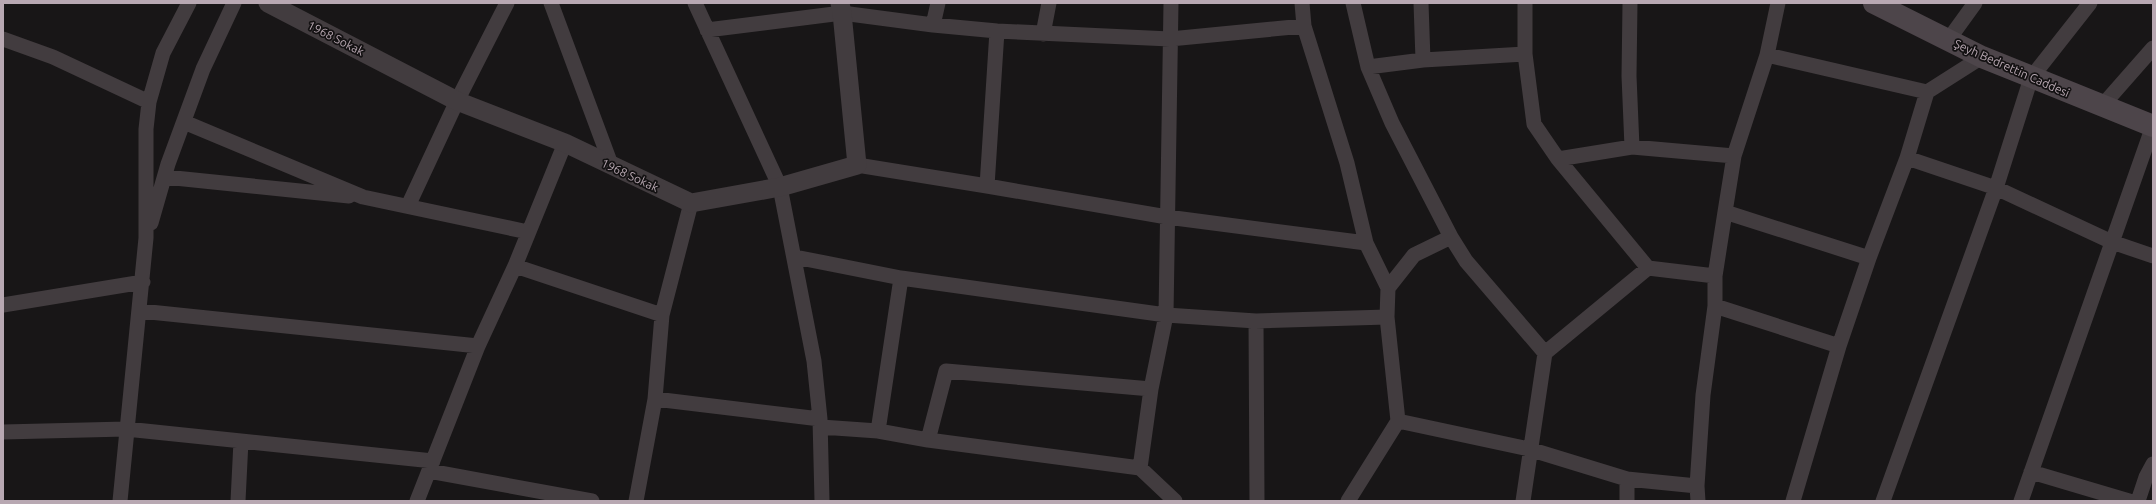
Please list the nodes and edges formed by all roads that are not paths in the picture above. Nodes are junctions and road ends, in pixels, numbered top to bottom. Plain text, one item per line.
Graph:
1 (189, 3) edge
2 (234, 3) edge
3 (268, 3) edge
4 (507, 3) edge
5 (551, 3) edge
6 (695, 3) edge
7 (938, 3) edge
8 (1049, 3) edge
9 (1170, 3) edge
10 (1302, 3) edge
11 (1353, 3) edge
12 (1421, 3) edge
13 (1525, 3) edge
14 (1630, 3) edge
15 (1778, 3) edge
16 (1874, 3) edge
17 (1975, 3) edge
18 (2090, 3) edge
19 (841, 8) edge
20 (933, 25) junction
21 (1304, 26) junction
22 (707, 30) junction
23 (997, 31) junction
24 (1043, 34) junction
25 (3, 39) edge
26 (1170, 39) junction
27 (1949, 39) junction
28 (2153, 48) edge
29 (1525, 54) junction
30 (1767, 55) junction
31 (1982, 57) junction
32 (1423, 60) junction
33 (1368, 67) junction
34 (2031, 78) junction
35 (1927, 92) junction
36 (457, 101) junction
37 (149, 102) junction
38 (2102, 106) junction
39 (184, 122) junction
40 (2153, 126) edge
41 (565, 143) junction
42 (1632, 147) junction
43 (1734, 156) junction
44 (1907, 158) junction
45 (1558, 159) junction
46 (856, 166) junction
47 (612, 167) junction
48 (165, 177) junction
49 (987, 186) junction
50 (780, 187) junction
51 (1996, 188) junction
52 (368, 198) junction
53 (691, 203) junction
54 (408, 206) junction
55 (1725, 212) junction
56 (1167, 217) junction
57 (528, 232) junction
58 (1451, 237) junction
59 (146, 238) junction
60 (2112, 242) junction
61 (1366, 244) junction
62 (2153, 256) edge
63 (795, 257) junction
64 (1869, 258) junction
65 (515, 266) junction
66 (1648, 268) junction
67 (1715, 276) junction
68 (901, 278) junction
69 (143, 282) junction
70 (1388, 288) junction
71 (3, 304) edge
72 (1715, 306) junction
73 (140, 311) junction
74 (662, 315) junction
75 (1166, 315) junction
76 (1387, 317) junction
77 (1256, 321) junction
78 (478, 346) junction
79 (1840, 346) junction
80 (1544, 353) junction
81 (1150, 389) junction
82 (655, 399) junction
83 (1398, 421) junction
84 (820, 423) junction
85 (126, 429) junction
86 (878, 431) junction
87 (3, 432) edge
88 (928, 440) junction
89 (241, 441) junction
90 (1529, 449) junction
91 (2153, 464) edge
92 (431, 466) junction
93 (1140, 468) junction
94 (2031, 472) junction
95 (1627, 478) junction
96 (1697, 494) edge
97 (120, 501) edge
98 (238, 501) edge
99 (417, 501) edge
100 (592, 501) edge
101 (636, 501) edge
102 (822, 501) edge
103 (1175, 501) edge
104 (1257, 501) edge
105 (1348, 501) edge
106 (1523, 501) edge
107 (1627, 501) edge
108 (1793, 501) edge
109 (1883, 501) edge
110 (2021, 501) edge
111 (2129, 501) edge
112 (2138, 501) edge

1 - 37 street
2 - 39 street
3 - 36 street, 1968 Sokak
4 - 36 street
5 - 47 street
6 - 22 street
7 - 20 street
8 - 24 street
9 - 26 street
10 - 21 street
11 - 33 street
12 - 32 street
13 - 29 street
14 - 42 street
15 - 30 street
16 - 27 main road, Şeyh Bedrettin Caddesi
17 - 27 street
18 - 34 street
19 - 20 street
19 - 22 street
19 - 46 street
20 - 23 street
21 - 26 street
21 - 61 street
22 - 50 street
23 - 24 street
23 - 49 street
24 - 26 street
25 - 37 street
26 - 56 street
27 - 31 main road, Şeyh Bedrettin Caddesi
28 - 38 street
29 - 32 street
29 - 45 street
30 - 35 street
30 - 43 street
31 - 34 main road, Şeyh Bedrettin Caddesi
31 - 35 street
32 - 33 street
33 - 58 street
34 - 38 main road, Şeyh Bedrettin Caddesi
34 - 51 street
35 - 44 street
36 - 41 street, 1968 Sokak
36 - 54 street
37 - 59 street
38 - 40 main road, Şeyh Bedrettin Caddesi
39 - 48 street
39 - 52 street
40 - 60 street
41 - 47 street, 1968 Sokak
41 - 57 street
42 - 43 street
42 - 45 street
43 - 55 street
44 - 51 street
44 - 64 street
45 - 66 street
46 - 49 street
46 - 50 street
47 - 53 street, 1968 Sokak
48 - 52 street
48 - 59 street
49 - 56 street
50 - 53 street
50 - 63 street
51 - 60 street
51 - 109 street
52 - 54 street
53 - 74 street
54 - 57 street
55 - 64 street
55 - 67 street
56 - 61 street
56 - 75 street
57 - 65 street
58 - 70 street
58 - 80 street
59 - 69 street
60 - 62 street
60 - 94 street
61 - 70 street
63 - 68 street
63 - 84 street
64 - 79 street
65 - 74 street
65 - 78 street
66 - 67 street
66 - 80 street
67 - 72 street
68 - 75 street
68 - 86 street
69 - 71 street
69 - 73 street
70 - 76 street
72 - 79 street
72 - 96 street
73 - 78 street
73 - 85 street
74 - 82 street
75 - 77 street
75 - 81 street
76 - 77 street
76 - 83 street
77 - 104 street
78 - 92 street
79 - 108 street
80 - 90 street
81 - 88 street
81 - 93 street
82 - 84 street
82 - 101 street
83 - 90 street
83 - 105 street
84 - 86 street
84 - 102 street
85 - 87 street
85 - 89 street
85 - 97 street
86 - 88 street
88 - 93 street
89 - 92 street
89 - 98 street
90 - 95 street
90 - 106 street
91 - 112 street
92 - 99 street
92 - 100 street
93 - 103 street
94 - 110 street
94 - 111 street
95 - 96 street
95 - 107 street

